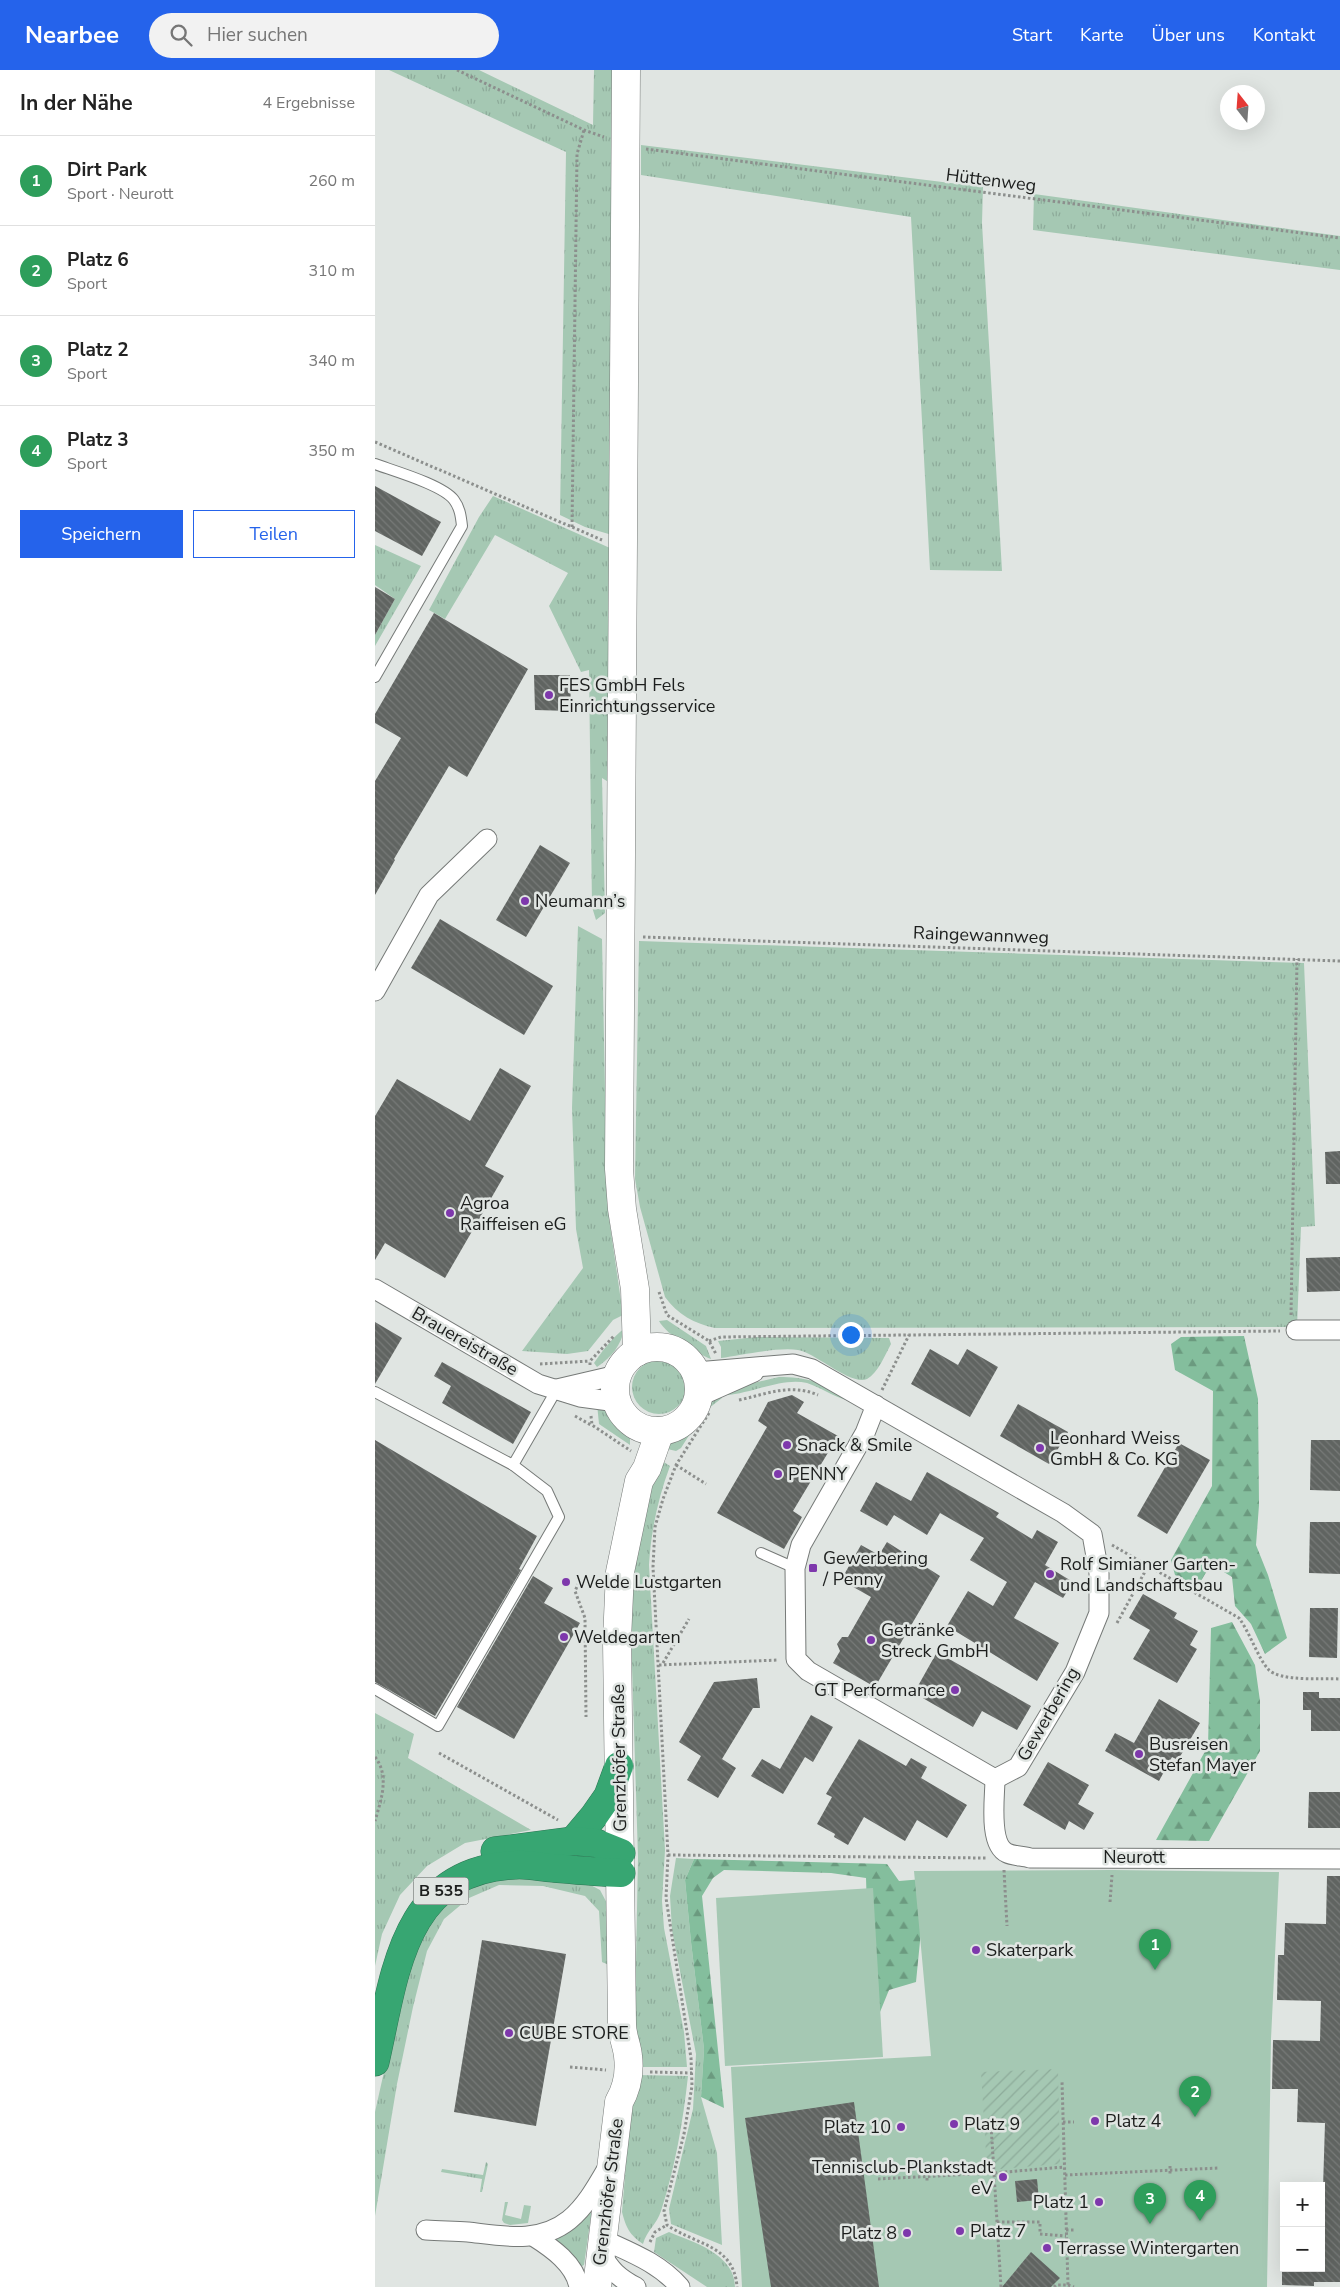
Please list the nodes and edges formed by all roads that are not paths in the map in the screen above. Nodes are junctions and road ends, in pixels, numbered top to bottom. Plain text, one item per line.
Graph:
1 (625, 70) edge
2 (375, 464) edge
3 (375, 677) edge
4 (487, 839) dead end
5 (375, 991) edge
6 (375, 1289) edge
7 (1293, 1330) road end
8 (1340, 1330) edge
9 (649, 1349) junction
10 (765, 1367) junction
11 (708, 1386) junction
12 (557, 1389) junction
13 (617, 1389) junction
14 (375, 1392) edge
15 (876, 1405) junction
16 (634, 1425) junction
17 (660, 1431) junction
18 (513, 1465) junction
19 (639, 1481) junction
20 (761, 1553) dead end
21 (795, 1568) junction
22 (375, 1689) edge
23 (619, 1766) junction
24 (995, 1779) junction
25 (573, 1841) junction
26 (1340, 1859) edge
27 (621, 1863) junction
28 (375, 2021) edge
29 (375, 2062) edge
30 (613, 2160) junction
31 (426, 2230) dead end
32 (533, 2236) junction
33 (602, 2247) junction
34 (592, 2286) edge
35 (636, 2287) edge
36 (680, 2287) edge

1 - 9 street
2 - 3 lane
4 - 5 street
6 - 12 street, Brauereistraße
7 - 8 street
9 - 11 street
9 - 13 street
10 - 11 street
10 - 11 street
10 - 15 street
11 - 17 street
12 - 13 street
12 - 13 street, Brauereistraße
12 - 18 lane
13 - 16 street
14 - 18 lane
15 - 21 street
15 - 24 street, Gewerbering
16 - 17 street
16 - 19 street, Grenzhöfer Straße
17 - 19 street, Grenzhöfer Straße
18 - 22 lane
19 - 23 street, Grenzhöfer Straße
20 - 21 lane
21 - 24 street
23 - 25 highway
23 - 27 street, Grenzhöfer Straße
24 - 26 street, Neurott
25 - 27 highway, B 535
25 - 28 highway, B 535
27 - 29 highway, B 535
27 - 30 street, Grenzhöfer Straße
30 - 32 street
30 - 33 street, Grenzhöfer Straße
31 - 32 street
32 - 34 street
33 - 34 street, Grenzhöfer Straße
33 - 35 street
33 - 36 street

